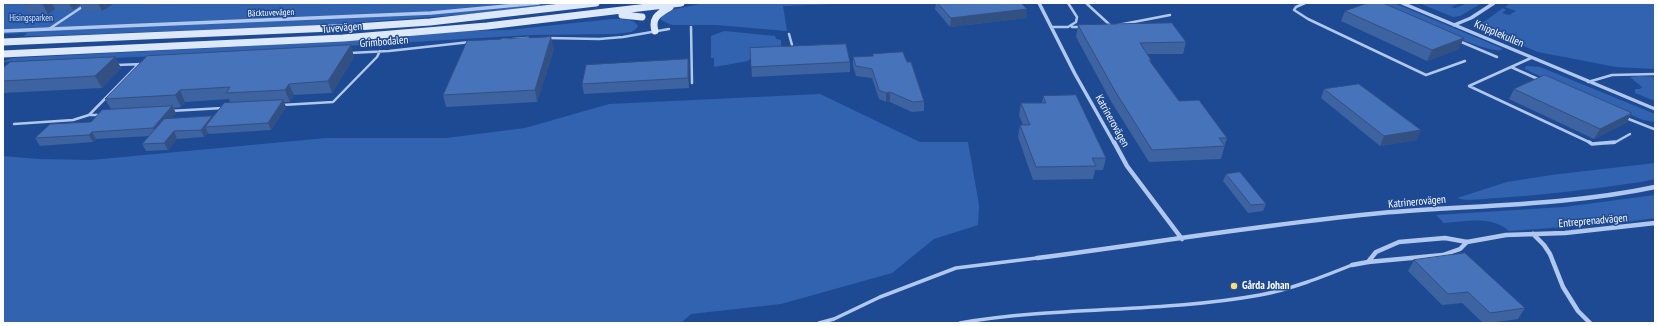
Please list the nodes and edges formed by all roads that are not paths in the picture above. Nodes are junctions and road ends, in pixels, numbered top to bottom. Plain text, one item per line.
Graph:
1 (88, 3) edge
2 (539, 3) edge
3 (596, 3) edge
4 (648, 3) edge
5 (681, 3) edge
6 (685, 3) edge
7 (1039, 3) edge
8 (1068, 3) edge
9 (1086, 3) edge
10 (1305, 3) edge
11 (1402, 3) edge
12 (1494, 3) edge
13 (641, 8) junction
14 (1170, 15) dead end
15 (642, 17) junction
16 (1110, 25) junction
17 (1454, 25) junction
18 (487, 26) junction
19 (1086, 26) edge
20 (1104, 26) edge
21 (691, 27) dead end
22 (1051, 27) junction
23 (1072, 27) junction
24 (654, 28) junction
25 (49, 29) junction
26 (669, 29) dead end
27 (3, 31) edge
28 (789, 34) dead end
29 (532, 38) edge
30 (547, 38) edge
31 (496, 40) edge
32 (1458, 41) edge
33 (3, 42) edge
34 (474, 42) edge
35 (792, 45) edge
36 (380, 51) junction
37 (349, 53) edge
38 (3, 54) edge
39 (1497, 57) dead end
40 (1531, 58) junction
41 (1465, 61) dead end
42 (147, 63) edge
43 (139, 64) junction
44 (116, 65) dead end
45 (1511, 67) junction
46 (1655, 74) edge
47 (1541, 81) edge
48 (1588, 82) junction
49 (692, 83) dead end
50 (278, 105) edge
51 (231, 107) edge
52 (1655, 109) edge
53 (168, 111) edge
54 (105, 114) edge
55 (89, 115) junction
56 (1624, 117) edge
57 (14, 124) dead end
58 (1654, 129) dead end
59 (1630, 134) dead end
60 (1655, 187) edge
61 (1655, 223) edge
62 (1533, 234) junction
63 (1182, 239) junction
64 (1467, 242) junction
65 (1037, 258) joint
66 (1368, 262) junction
67 (1352, 265) joint
68 (819, 323) edge
69 (960, 323) edge
70 (1590, 323) edge

1 - 25 lane
2 - 25 street, Bäcktuvevägen
3 - 33 main road, Tuvevägen
4 - 13 main road
5 - 13 main road, Tuvevägen
6 - 24 main road
7 - 22 street, Katrinerovägen
8 - 23 lane
9 - 16 lane
10 - 41 lane
11 - 17 street, Knipplekullen
12 - 17 street
13 - 15 main road
13 - 18 main road, Tuvevägen
14 - 16 lane
15 - 18 main road
15 - 24 main road
16 - 20 lane
17 - 40 street, Knipplekullen
18 - 38 main road, Tuvevägen
19 - 23 lane
21 - 49 lane
22 - 23 lane
22 - 63 street, Katrinerovägen
24 - 26 lane
24 - 30 lane
25 - 27 street, Bäcktuvevägen
28 - 35 lane
29 - 31 lane
32 - 39 lane
34 - 36 lane, Grimbodalen
36 - 37 lane, Grimbodalen
36 - 50 lane
40 - 45 lane
40 - 48 street, Knipplekullen
42 - 43 lane
43 - 44 lane
43 - 55 lane
45 - 47 lane
45 - 59 lane
46 - 48 lane
48 - 52 street, Knipplekullen
51 - 53 lane
54 - 55 lane
55 - 57 lane
56 - 58 lane
60 - 63 street, Katrinerovägen
61 - 62 street, Entreprenadvägen
62 - 64 street, Entreprenadvägen
62 - 70 street
63 - 65 street, Katrinerovägen
64 - 66 street, Entreprenadvägen
64 - 66 street, Entreprenadvägen
65 - 68 lane
66 - 67 street, Entreprenadvägen
67 - 69 lane

